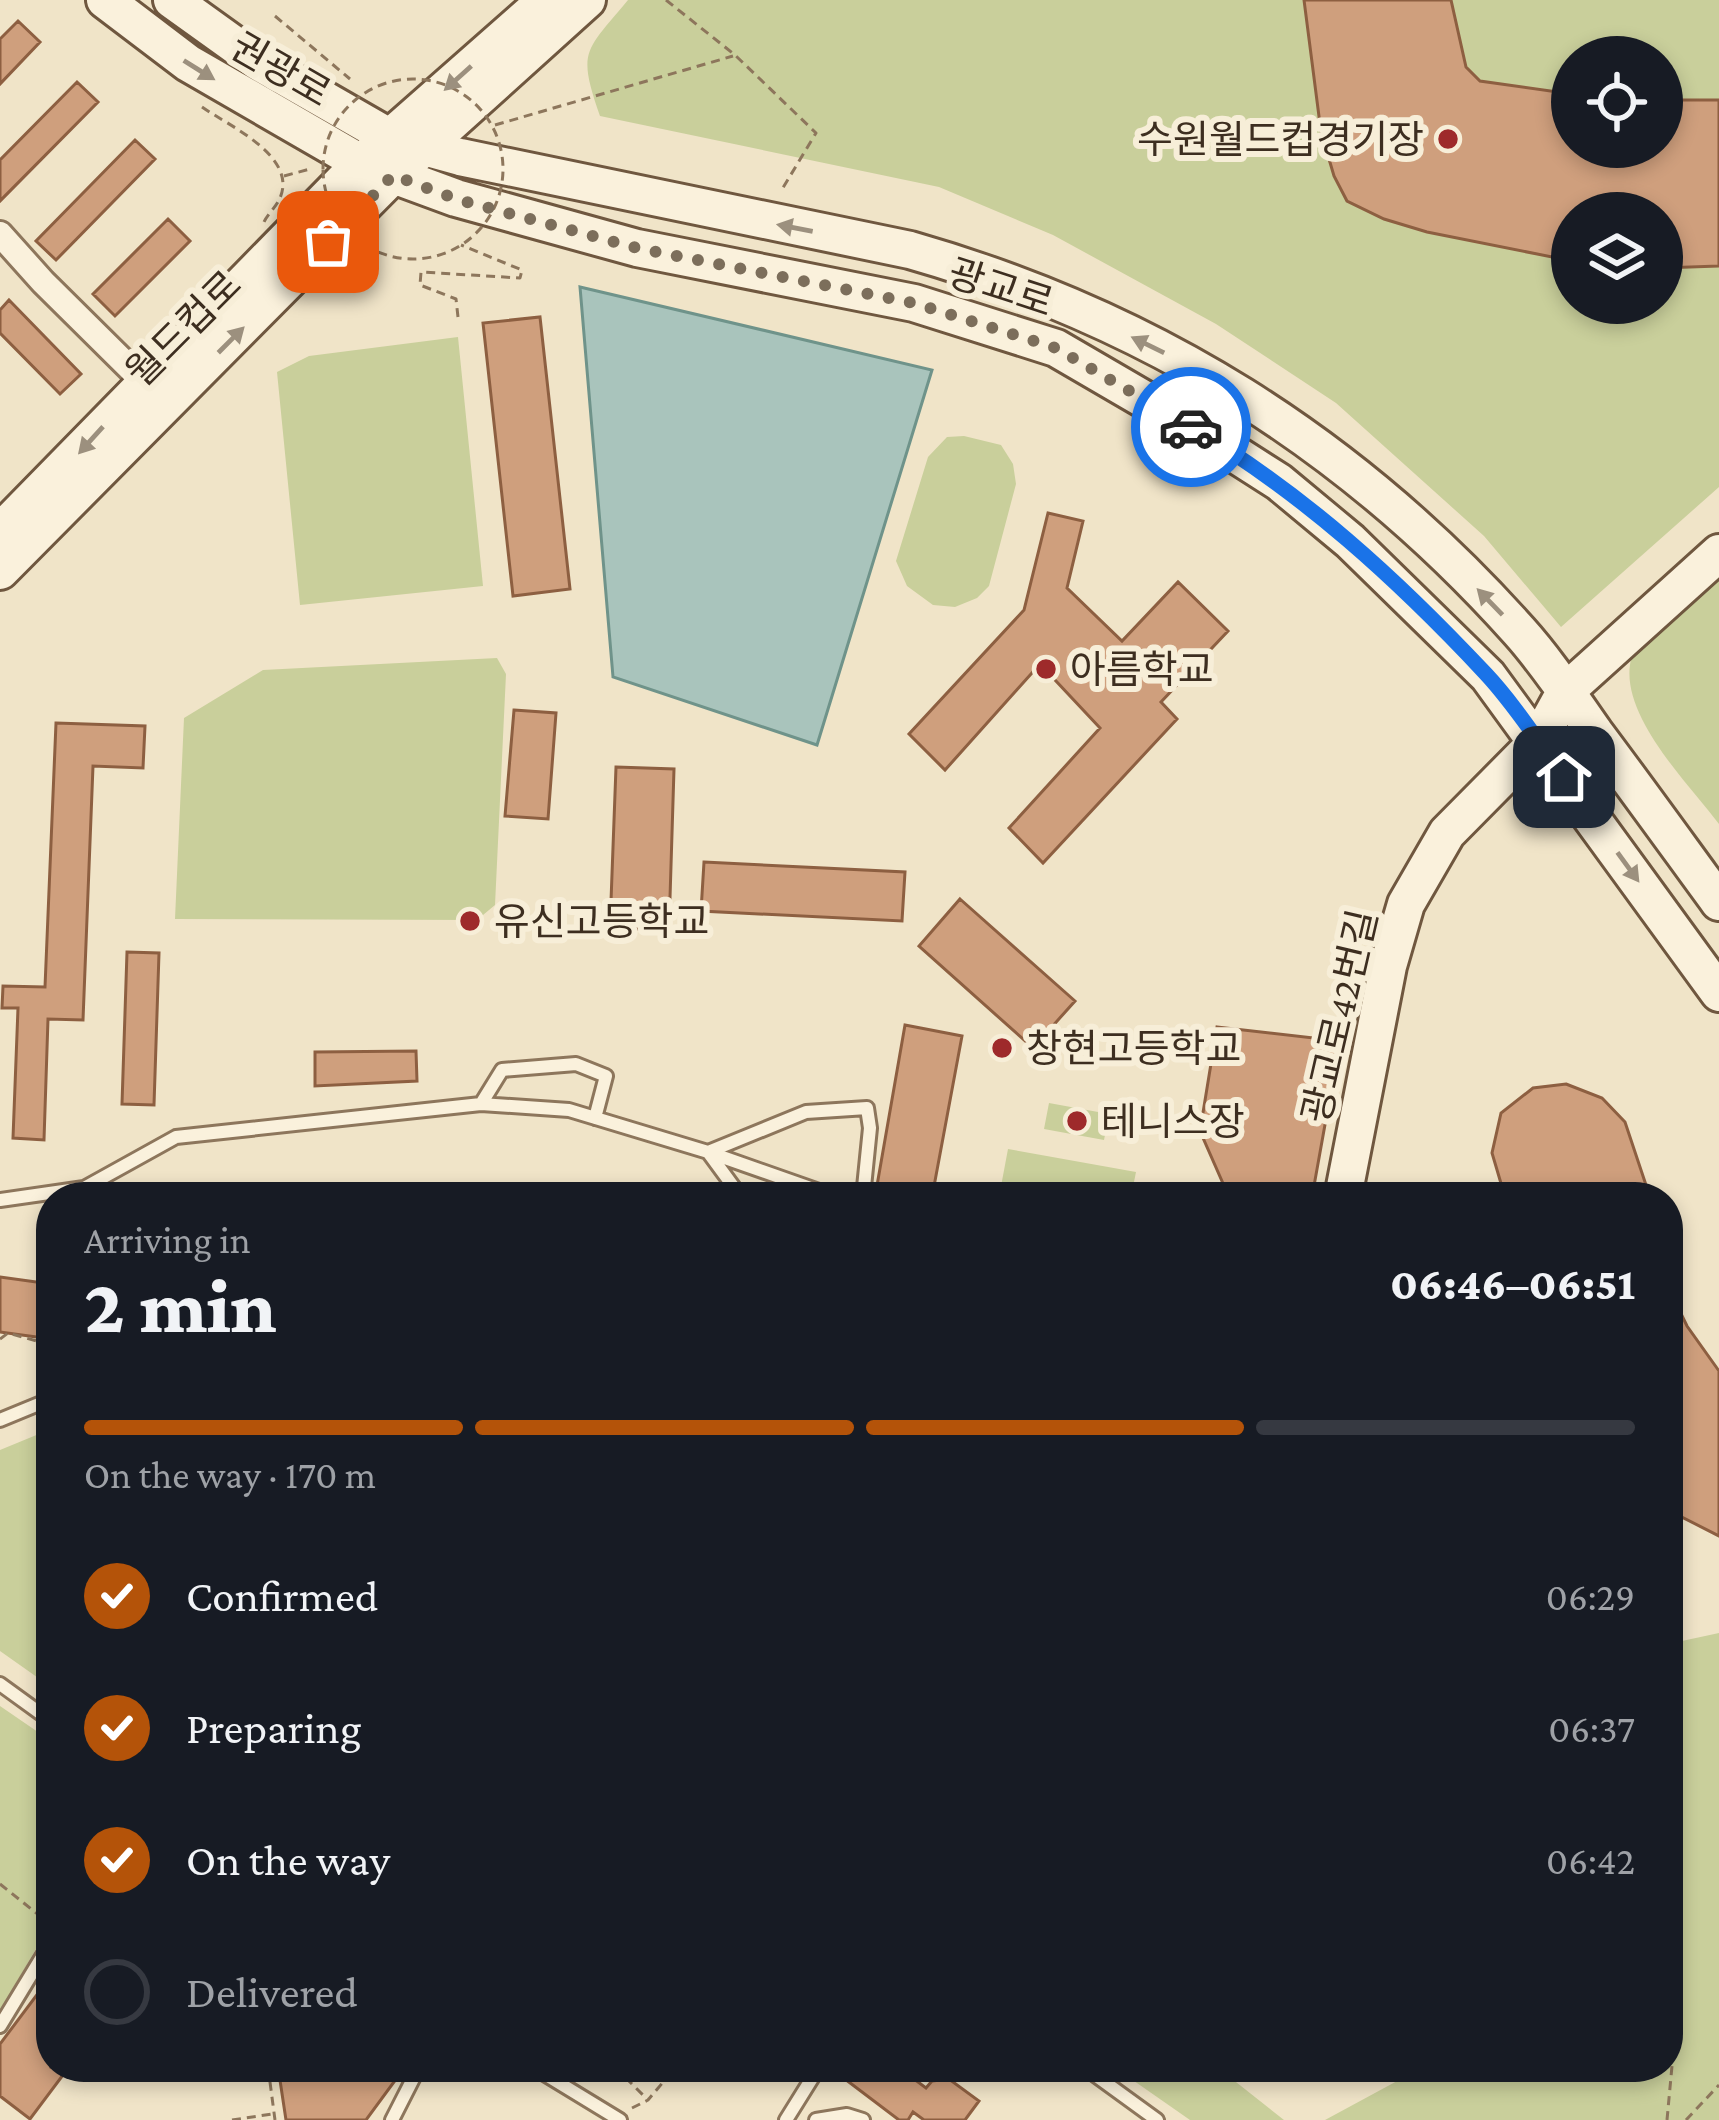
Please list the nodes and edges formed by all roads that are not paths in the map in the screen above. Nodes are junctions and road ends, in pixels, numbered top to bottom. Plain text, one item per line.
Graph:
1 (105, 0) edge
2 (172, 0) edge
3 (546, 0) edge
4 (587, 0) edge
5 (391, 138) junction
6 (428, 146) junction
7 (377, 169) junction
8 (0, 234) edge
9 (146, 384) junction
10 (0, 532) edge
11 (1719, 553) edge
12 (0, 571) edge
13 (1565, 692) junction
14 (1538, 741) junction
15 (1719, 902) edge
16 (1719, 992) edge
17 (481, 1104) junction
18 (595, 1118) junction
19 (708, 1152) junction
20 (95, 1182) edge
21 (730, 1182) edge
22 (793, 1182) edge
23 (864, 1182) edge
24 (1346, 1182) edge
25 (36, 1195) edge
26 (0, 1200) edge
27 (36, 1406) edge
28 (0, 1420) edge
29 (0, 1684) edge
30 (36, 1710) edge
31 (36, 1967) edge
32 (0, 2026) edge
33 (411, 2082) edge
34 (557, 2082) edge
35 (810, 2082) edge
36 (1105, 2082) edge
37 (617, 2119) edge
38 (392, 2120) edge
39 (787, 2120) edge
40 (816, 2120) edge
41 (863, 2120) edge
42 (1157, 2120) edge

1 -> 7 main road, 권광로
2 - 5 main road, 권광로
3 -> 5 main road, 월드컵로
4 - 6 main road, 월드컵로
5 - 6 main road, 광교로
5 - 7 main road, 월드컵로
6 - 7 main road, 월드컵로
13 -> 6 main road, 광교로
7 - 9 main road, 월드컵로
12 -> 7 main road, 월드컵로
7 - 14 main road, 광교로
8 - 9 street
9 -> 10 main road, 월드컵로
11 - 13 main road, 광교로42번길
13 - 14 main road, 광교로42번길
13 - 15 main road, 광교로
14 -> 16 main road, 광교로
14 - 24 main road, 광교로42번길
17 - 18 lane
17 - 18 lane
17 - 20 lane
18 - 19 lane
19 - 21 lane
19 - 22 lane
19 - 23 lane
25 - 26 lane
27 - 28 lane
29 - 30 lane
31 - 32 lane
33 - 38 lane
34 - 37 lane
35 - 39 lane
36 - 42 lane
40 - 41 lane

